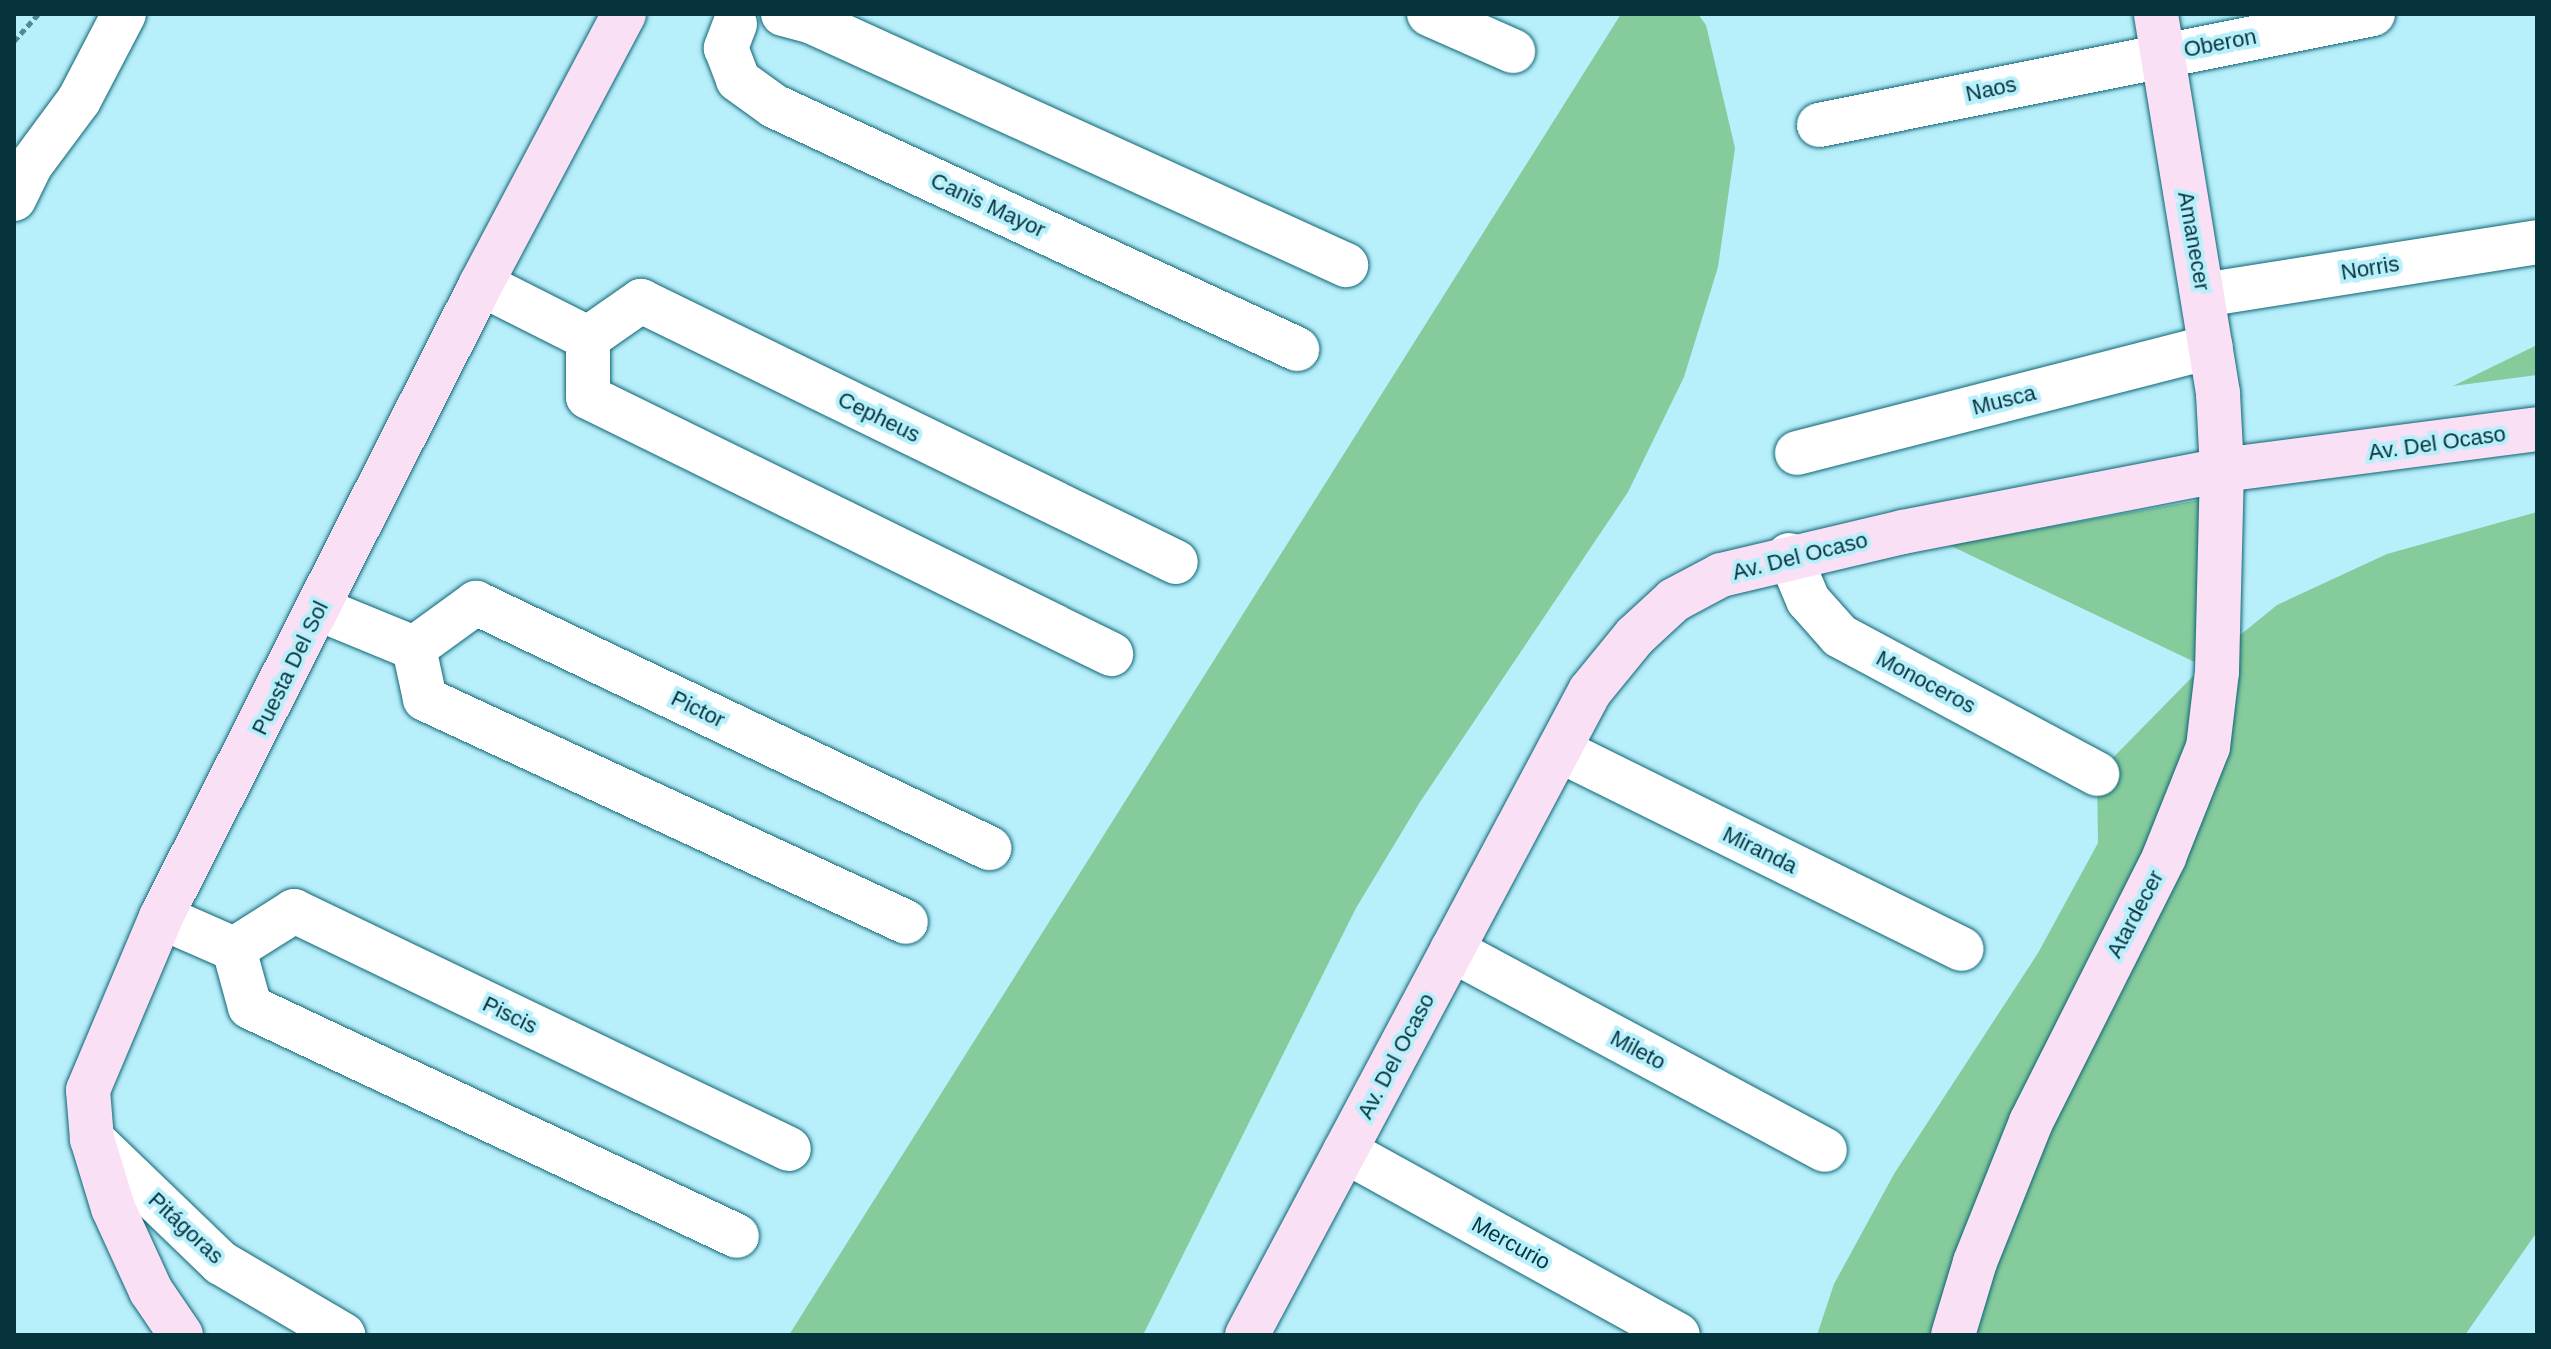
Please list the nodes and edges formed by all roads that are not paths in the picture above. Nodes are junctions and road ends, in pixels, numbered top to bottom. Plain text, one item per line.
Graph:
1 (124, 14) edge
2 (624, 14) edge
3 (783, 14) edge
4 (1429, 14) edge
5 (2373, 14) edge
6 (731, 17) edge
7 (2159, 34) edge
8 (1513, 51) dead end
9 (1819, 125) dead end
10 (14, 199) edge
11 (2537, 242) edge
12 (1346, 265) dead end
13 (481, 284) junction
14 (2203, 295) junction
15 (588, 338) junction
16 (2211, 347) junction
17 (1297, 349) dead end
18 (2537, 429) edge
19 (1797, 453) dead end
20 (2222, 470) junction
21 (1789, 555) junction
22 (1176, 562) dead end
23 (319, 609) junction
24 (414, 648) junction
25 (1111, 654) dead end
26 (1559, 750) junction
27 (2097, 774) dead end
28 (989, 848) dead end
29 (161, 917) junction
30 (906, 922) dead end
31 (234, 949) junction
32 (1962, 949) dead end
33 (1452, 950) junction
34 (92, 1139) junction
35 (789, 1149) dead end
36 (1825, 1150) dead end
37 (1345, 1151) junction
38 (737, 1236) dead end
39 (334, 1333) edge
40 (181, 1335) edge
41 (1247, 1335) edge
42 (1678, 1335) edge
43 (1953, 1335) edge

1 - 10 street
2 - 13 street, Puesta Del Sol
3 - 12 street
4 - 8 street
5 - 7 street, Oberon
6 - 17 street, Canis Mayor
7 - 9 street, Naos
7 - 14 street, Amanecer
11 - 14 street, Norris
13 - 15 street
13 - 23 street, Puesta Del Sol
14 - 16 street, Amanecer
15 - 22 street, Cepheus
15 - 25 street
16 - 19 street, Musca
16 - 20 street, Amanecer
18 - 20 street, Av. Del Ocaso
20 - 21 street, Av. Del Ocaso
20 - 43 street, Atardecer
21 - 26 street, Av. Del Ocaso
21 - 27 street, Monoceros
23 - 24 street
23 - 29 street, Puesta Del Sol
24 - 28 street, Pictor
24 - 30 street
26 - 32 street, Miranda
26 - 33 street, Av. Del Ocaso
29 - 31 street
29 - 34 street, Puesta Del Sol
31 - 35 street, Piscis
31 - 38 street
33 - 36 street, Mileto
33 - 37 street, Av. Del Ocaso
34 - 39 street, Pitágoras
34 - 40 street, Puesta Del Sol
37 - 41 street, Av. Del Ocaso
37 - 42 street, Mercurio

